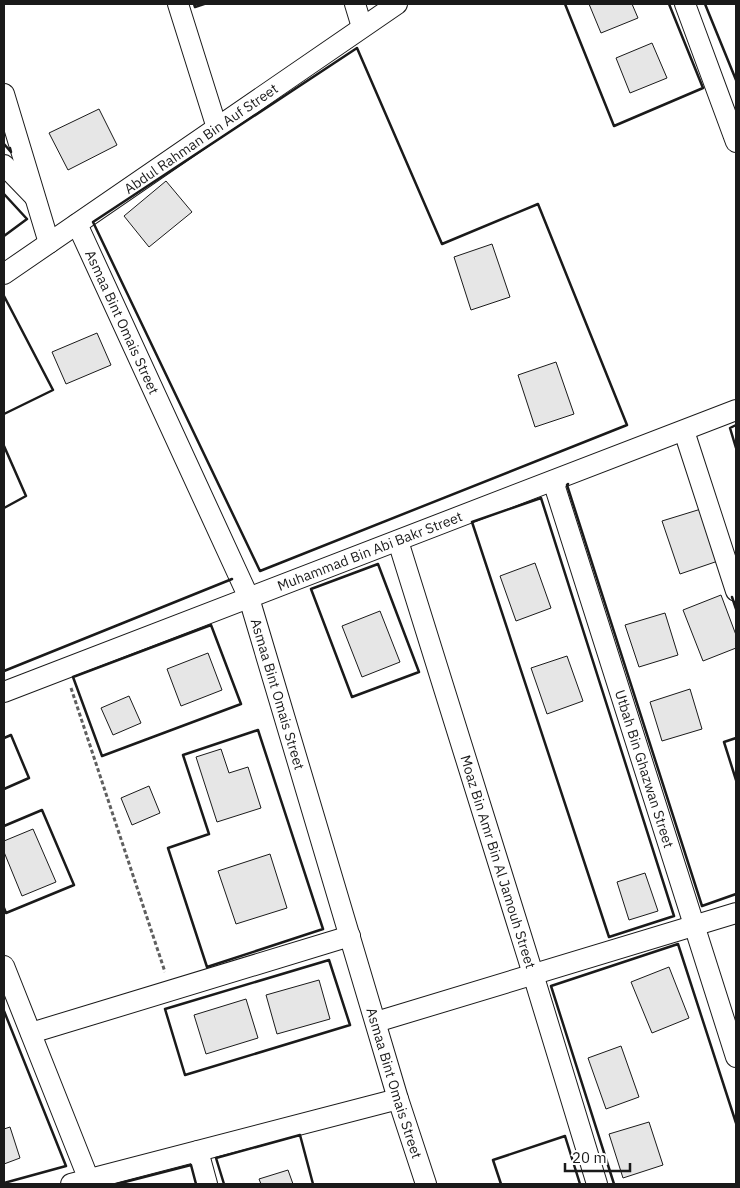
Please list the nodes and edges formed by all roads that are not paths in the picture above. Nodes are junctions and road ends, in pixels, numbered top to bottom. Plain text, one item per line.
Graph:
1 (178, 4) edge
2 (355, 4) edge
3 (397, 4) edge
4 (685, 4) edge
5 (362, 28) junction
6 (4, 94) edge
7 (217, 128) junction
8 (736, 142) edge
9 (4, 165) edge
10 (36, 198) junction
11 (77, 224) junction
12 (49, 243) junction
13 (4, 274) edge
14 (736, 410) edge
15 (684, 431) junction
16 (553, 481) junction
17 (398, 541) junction
18 (736, 592) edge
19 (249, 598) junction
20 (4, 692) edge
21 (736, 912) edge
22 (694, 925) junction
23 (350, 936) junction
24 (4, 966) edge
25 (533, 974) junction
26 (376, 1022) junction
27 (31, 1033) junction
28 (736, 1057) edge
29 (398, 1099) junction
30 (198, 1151) junction
31 (80, 1182) edge
32 (207, 1184) edge
33 (426, 1184) edge
34 (597, 1184) edge

1 - 7 street
2 - 5 street
3 - 5 street, Abdul Rahman Bin Auf Street
4 - 8 street
5 - 7 street, Abdul Rahman Bin Auf Street
6 - 10 street
7 - 11 street, Abdul Rahman Bin Auf Street
9 - 10 street
10 - 12 street
11 - 12 street, Abdul Rahman Bin Auf Street
11 - 19 street, Asmaa Bint Omais Street
12 - 13 street, Abdul Rahman Bin Auf Street
14 - 15 street, Muhammad Bin Abi Bakr Street
15 - 16 street, Muhammad Bin Abi Bakr Street
15 - 18 street
16 - 17 street, Muhammad Bin Abi Bakr Street
16 - 22 street, Utbah Bin Ghazwan Street
17 - 19 street, Muhammad Bin Abi Bakr Street
17 - 25 street, Moaz Bin Amr Bin Al Jamouh Street
19 - 20 street, Muhammad Bin Abi Bakr Street
19 - 23 street, Asmaa Bint Omais Street
21 - 22 street
22 - 25 street
22 - 28 street, Utbah Bin Ghazwan Street
23 - 26 street, Asmaa Bint Omais Street
23 - 27 street
24 - 27 street
25 - 26 street
25 - 34 street, Moaz Bin Amr Bin Al Jamouh Street
26 - 29 street, Asmaa Bint Omais Street
27 - 31 street
29 - 30 street
29 - 33 street, Asmaa Bint Omais Street
30 - 31 street
30 - 32 street

